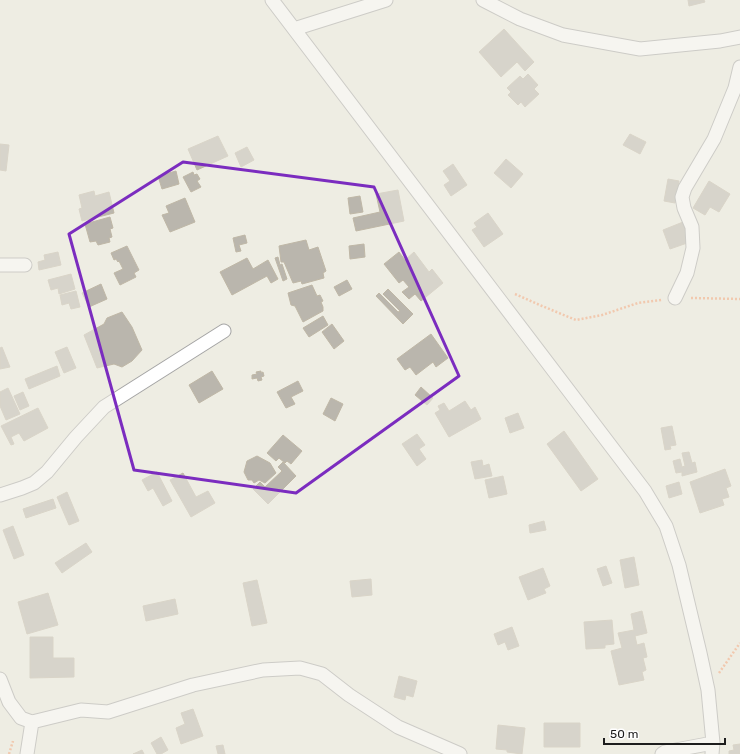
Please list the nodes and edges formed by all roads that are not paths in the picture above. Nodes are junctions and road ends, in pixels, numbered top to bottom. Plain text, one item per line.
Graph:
1 (272, 0) edge
2 (386, 0) edge
3 (483, 0) edge
4 (294, 29) junction
5 (740, 37) edge
6 (740, 67) edge
7 (25, 264) dead end
8 (0, 265) edge
9 (675, 298) road end
10 (224, 331) dead end
11 (0, 495) edge
12 (0, 679) edge
13 (32, 722) junction
14 (712, 748) edge
15 (27, 754) edge
16 (460, 754) edge
17 (662, 754) edge

1 - 4 street
2 - 4 street
3 - 5 street
4 - 14 street
6 - 9 street
7 - 8 street
10 - 11 street
12 - 13 street
13 - 15 street
13 - 16 street
14 - 17 street

